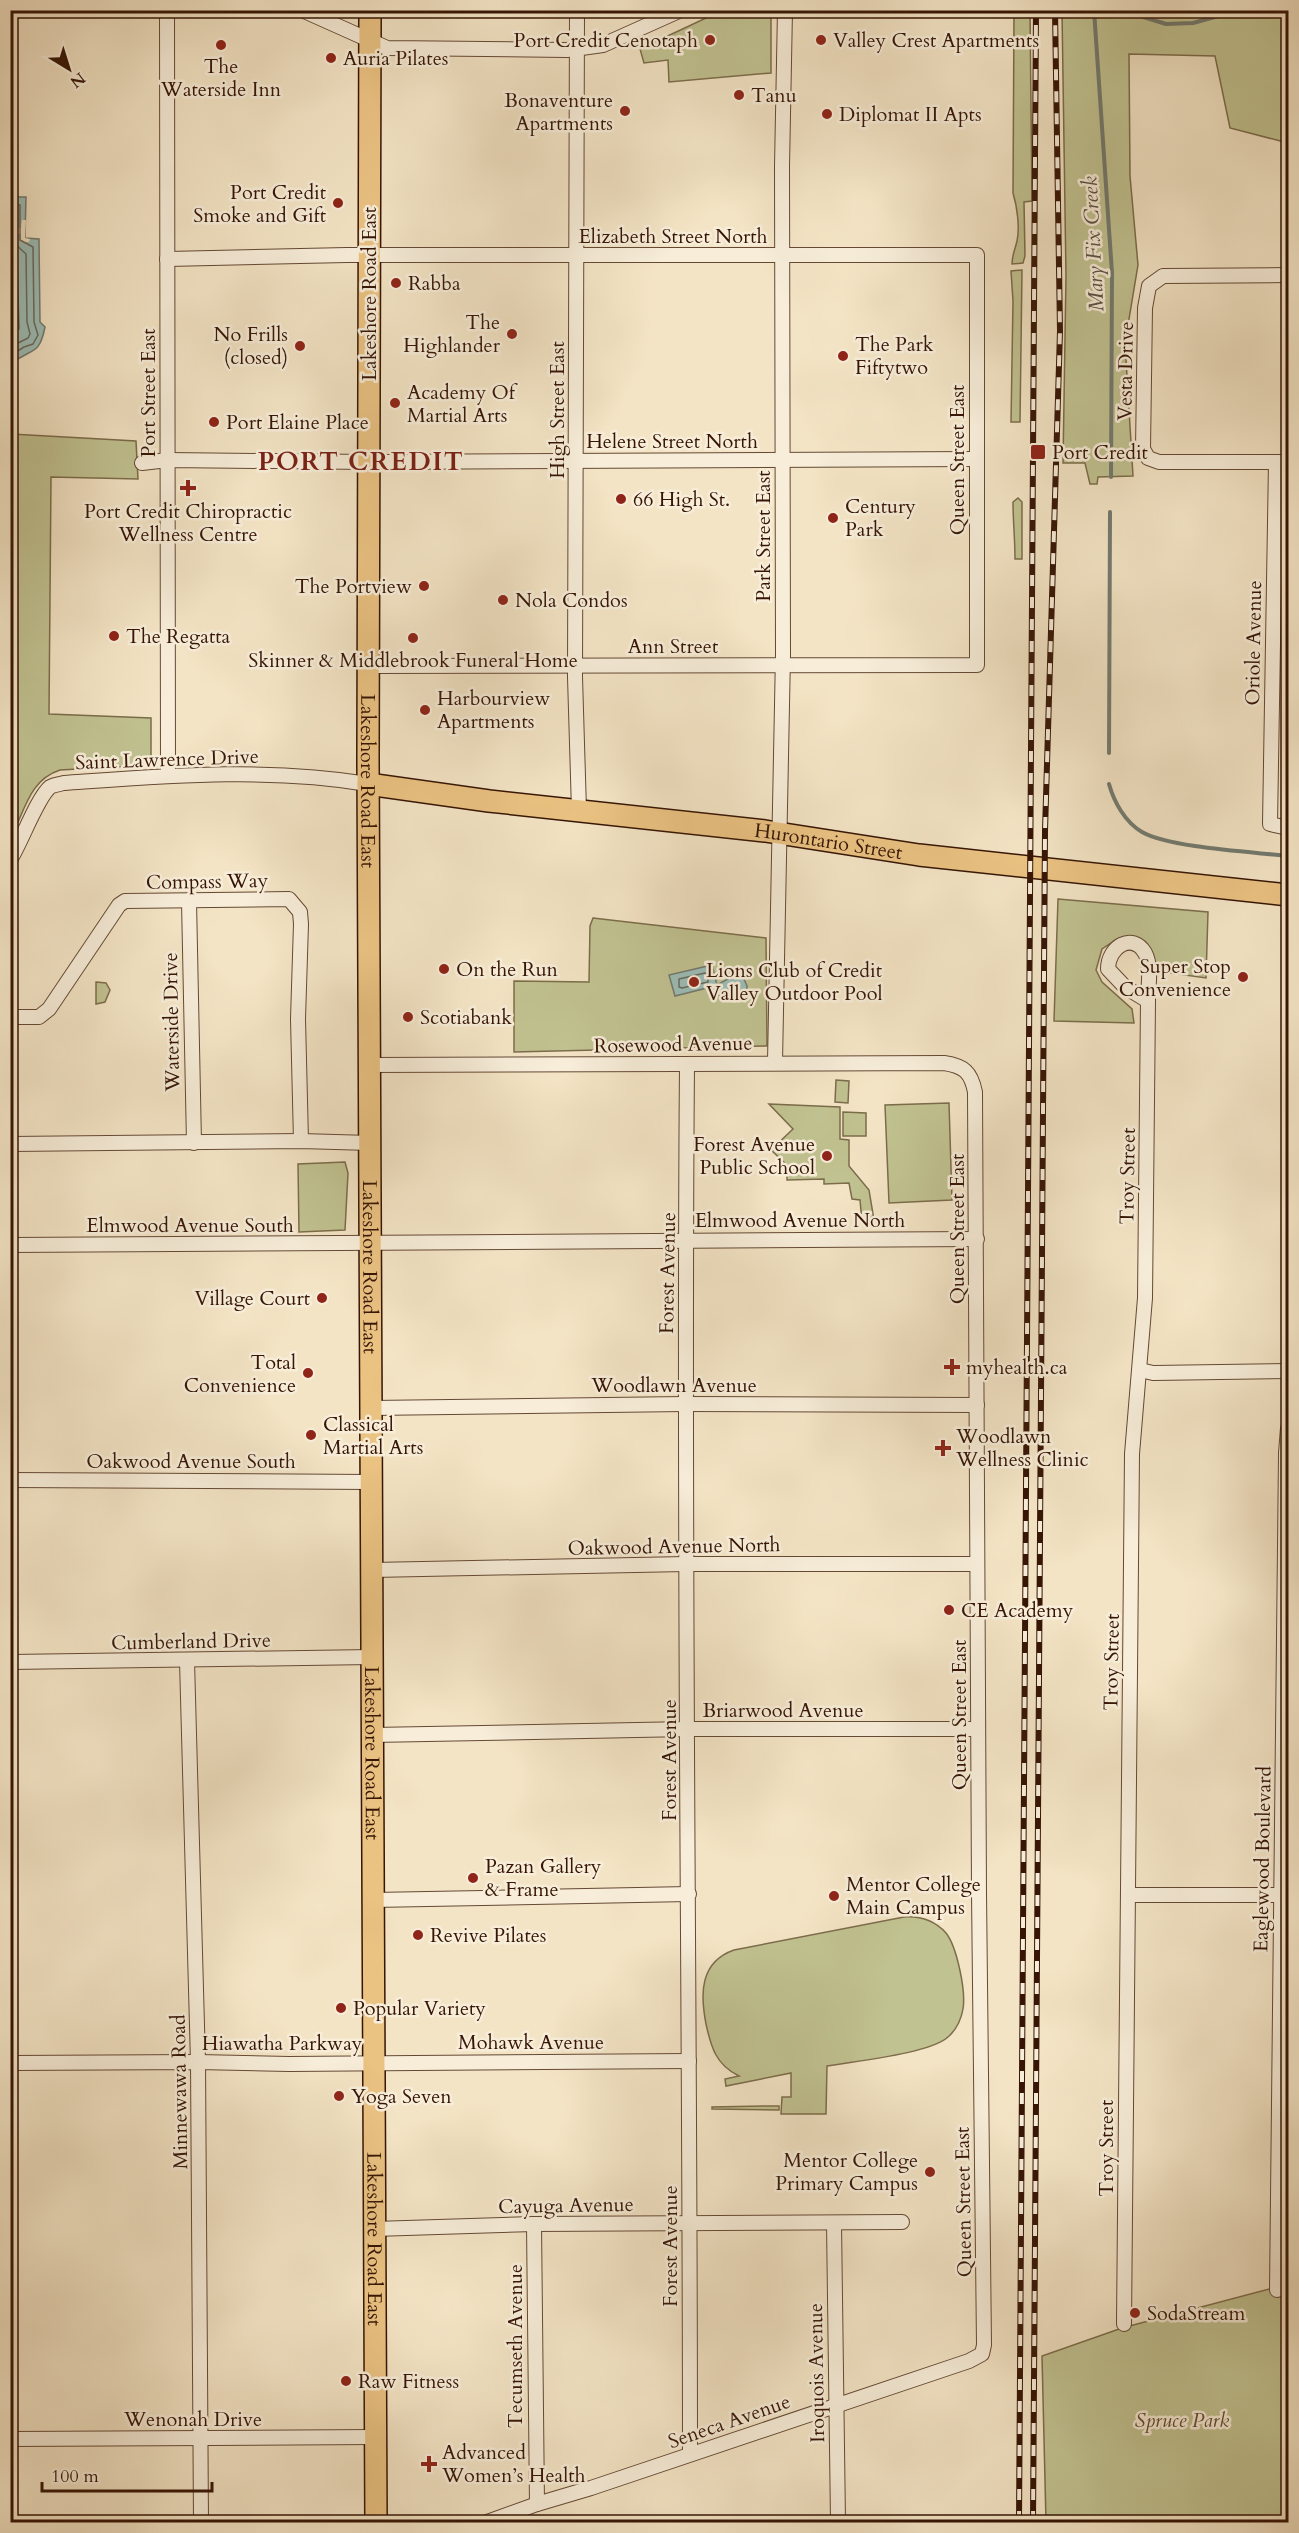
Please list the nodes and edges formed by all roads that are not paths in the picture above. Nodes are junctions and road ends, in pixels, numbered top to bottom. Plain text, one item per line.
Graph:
1 (167, 10) edge
2 (302, 10) edge
3 (370, 10) edge
4 (577, 10) edge
5 (681, 10) edge
6 (785, 10) edge
7 (369, 39) junction
8 (576, 50) junction
9 (977, 255) joint
10 (368, 256) junction
11 (576, 256) junction
12 (783, 256) junction
13 (167, 259) junction
14 (1288, 276) edge
15 (976, 459) junction
16 (168, 460) junction
17 (783, 460) junction
18 (577, 461) junction
19 (368, 462) junction
20 (1282, 462) edge
21 (142, 463) dead end
22 (977, 664) joint
23 (575, 665) junction
24 (782, 665) junction
25 (368, 666) junction
26 (168, 776) junction
27 (368, 784) junction
28 (579, 810) junction
29 (1288, 828) edge
30 (780, 833) junction
31 (10, 860) edge
32 (1288, 895) edge
33 (189, 901) junction
34 (1148, 1001) dead end
35 (10, 1017) edge
36 (775, 1062) junction
37 (370, 1065) junction
38 (687, 1065) junction
39 (972, 1077) joint
40 (301, 1141) junction
41 (194, 1143) junction
42 (370, 1143) junction
43 (10, 1144) edge
44 (977, 1239) junction
45 (687, 1240) junction
46 (370, 1244) junction
47 (10, 1245) edge
48 (1140, 1370) junction
49 (1288, 1371) edge
50 (685, 1404) junction
51 (977, 1405) junction
52 (371, 1408) junction
53 (1288, 1428) edge
54 (10, 1480) edge
55 (371, 1482) junction
56 (686, 1564) junction
57 (977, 1564) junction
58 (372, 1570) junction
59 (372, 1657) junction
60 (187, 1661) junction
61 (10, 1662) edge
62 (688, 1729) junction
63 (978, 1729) junction
64 (372, 1735) junction
65 (689, 1894) junction
66 (1128, 1895) junction
67 (1285, 1895) edge
68 (373, 1900) junction
69 (689, 2061) junction
70 (198, 2062) junction
71 (10, 2063) edge
72 (374, 2063) junction
73 (902, 2222) dead end
74 (834, 2223) junction
75 (534, 2224) junction
76 (690, 2224) junction
77 (374, 2229) junction
78 (1277, 2290) dead end
79 (1124, 2324) dead end
80 (982, 2354) joint
81 (835, 2406) junction
82 (375, 2437) junction
83 (10, 2439) edge
84 (201, 2439) junction
85 (690, 2454) junction
86 (537, 2504) junction
87 (201, 2523) edge
88 (376, 2523) edge
89 (487, 2523) edge
90 (838, 2523) edge

1 - 13 street, Port Street East
2 - 7 street
3 - 7 main road, Lakeshore Road East
4 - 8 street, High Street East
5 - 8 street
6 - 12 street, Park Street East
7 - 8 street
7 - 10 main road, Lakeshore Road East
8 - 11 street, High Street East
9 - 12 street, Elizabeth Street North
9 - 15 street, Queen Street East
10 - 11 street, Elizabeth Street North
10 - 13 street, Elizabeth Street North
10 - 19 main road, Lakeshore Road East
11 - 12 street, Elizabeth Street North
11 - 18 street, High Street East
12 - 17 street, Park Street East
13 - 16 street, Port Street East
14 - 20 street, Vesta Drive
15 - 17 street, Helene Street North
15 - 22 street, Queen Street East
16 - 19 street, Helene Street North
16 - 21 street, Helene Street North
16 - 26 street, Port Street East
17 - 18 street, Helene Street North
17 - 24 street, Park Street East
18 - 19 street, Helene Street North
18 - 23 street, High Street East
19 - 25 main road, Lakeshore Road East
20 - 29 street, Oriole Avenue
22 - 24 street, Ann Street
23 - 24 street, Ann Street
23 - 25 street, Ann Street
23 - 28 street, High Street East
24 - 30 street, Park Street East
25 - 27 main road, Lakeshore Road East
26 - 27 street, Saint Lawrence Drive
26 - 31 street, Saint Lawrence Drive
27 - 28 main road, Hurontario Street
27 - 37 main road, Lakeshore Road East
28 - 30 main road, Hurontario Street
30 - 32 main road, Hurontario Street
30 - 36 street, Park Street East
33 - 35 street, Compass Way
33 - 40 street, Compass Way
33 - 41 street, Waterside Drive
34 - 48 street, Troy Street
36 - 38 street, Rosewood Avenue
36 - 39 street, Rosewood Avenue
37 - 38 street, Rosewood Avenue
37 - 42 main road, Lakeshore Road East
38 - 45 street, Forest Avenue
39 - 44 street, Queen Street East
40 - 41 street
40 - 42 street
41 - 43 street
42 - 46 main road, Lakeshore Road East
44 - 45 street, Elmwood Avenue North
44 - 51 street, Queen Street East
45 - 46 street, Elmwood Avenue North
45 - 50 street, Forest Avenue
46 - 47 street, Elmwood Avenue South
46 - 52 main road, Lakeshore Road East
48 - 49 street
48 - 66 street, Troy Street
50 - 51 street, Woodlawn Avenue
50 - 52 street, Woodlawn Avenue
50 - 56 street, Forest Avenue
51 - 57 street, Queen Street East
52 - 55 main road, Lakeshore Road East
53 - 67 street, Eaglewood Boulevard
54 - 55 street, Oakwood Avenue South
55 - 58 main road, Lakeshore Road East
56 - 57 street, Oakwood Avenue North
56 - 58 street, Oakwood Avenue North
56 - 62 street, Forest Avenue
57 - 63 street, Queen Street East
58 - 59 main road, Lakeshore Road East
59 - 60 street, Cumberland Drive
59 - 64 main road, Lakeshore Road East
60 - 61 street, Cumberland Drive
60 - 70 street, Minnewawa Road
62 - 63 street, Briarwood Avenue
62 - 64 street, Briarwood Avenue
62 - 65 street, Forest Avenue
63 - 80 street, Queen Street East
64 - 68 main road, Lakeshore Road East
65 - 68 street
65 - 69 street, Forest Avenue
66 - 67 street
66 - 79 street, Troy Street
67 - 78 street, Eaglewood Boulevard
68 - 72 main road, Lakeshore Road East
69 - 72 street, Mohawk Avenue
69 - 76 street, Forest Avenue
70 - 71 street, Hiawatha Parkway
70 - 72 street, Hiawatha Parkway
70 - 84 street, Minnewawa Road
72 - 77 main road, Lakeshore Road East
73 - 74 street, Cayuga Avenue
74 - 76 street, Cayuga Avenue
74 - 81 street, Iroquois Avenue
75 - 76 street, Cayuga Avenue
75 - 77 street, Cayuga Avenue
75 - 86 street, Tecumseth Avenue
76 - 85 street, Forest Avenue
77 - 82 main road, Lakeshore Road East
80 - 81 street, Seneca Avenue
81 - 85 street, Seneca Avenue
81 - 90 street, Iroquois Avenue
82 - 84 street, Wenonah Drive
82 - 88 main road, Lakeshore Road East
83 - 84 street, Wenonah Drive
84 - 87 street, Minnewawa Road
85 - 86 street, Seneca Avenue
86 - 89 street, Seneca Avenue

